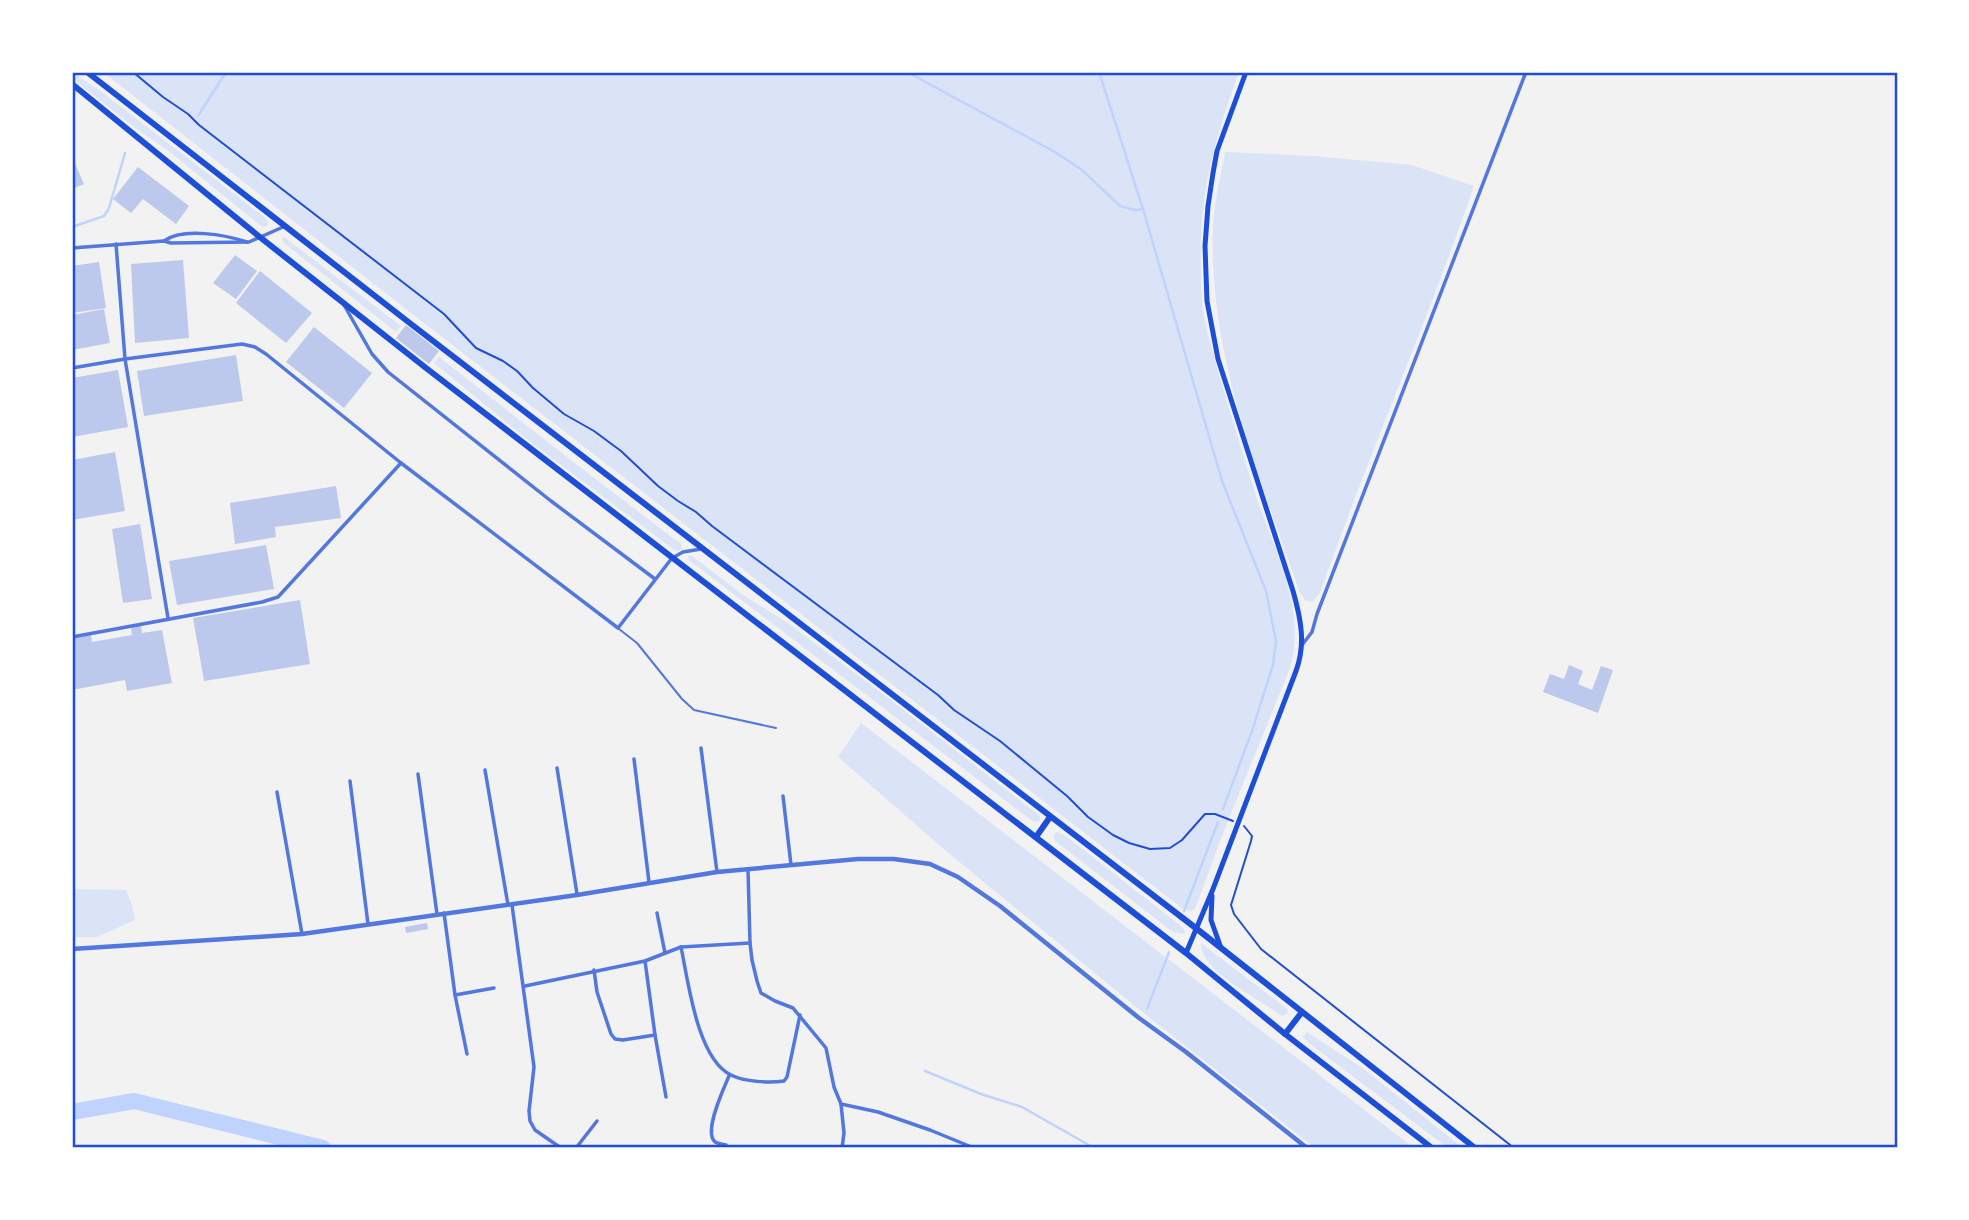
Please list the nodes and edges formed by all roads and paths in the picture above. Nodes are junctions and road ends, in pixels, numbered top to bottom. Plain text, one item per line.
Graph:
1 (133, 72) edge
2 (1246, 72) edge
3 (1526, 72) edge
4 (91, 73) edge
5 (72, 86) edge
6 (285, 226) junction
7 (261, 238) junction
8 (164, 241) junction
9 (249, 242) junction
10 (116, 244) junction
11 (72, 248) edge
12 (341, 300) junction
13 (125, 359) junction
14 (72, 368) edge
15 (401, 463) junction
16 (703, 549) junction
17 (672, 558) junction
18 (654, 579) junction
19 (168, 618) junction
20 (618, 628) junction
21 (72, 637) edge
22 (1302, 645) junction
23 (776, 728) dead end
24 (701, 748) dead end
25 (634, 758) dead end
26 (557, 768) dead end
27 (485, 770) dead end
28 (418, 774) dead end
29 (349, 781) dead end
30 (277, 792) dead end
31 (783, 796) dead end
32 (1050, 817) junction
33 (1237, 822) junction
34 (1036, 837) junction
35 (791, 865) junction
36 (748, 869) junction
37 (717, 872) junction
38 (649, 882) junction
39 (1213, 889) junction
40 (577, 895) junction
41 (510, 905) junction
42 (444, 913) junction
43 (657, 913) dead end
44 (437, 914) junction
45 (368, 924) junction
46 (1196, 929) junction
47 (302, 934) junction
48 (750, 943) junction
49 (681, 947) junction
50 (72, 949) edge
51 (1222, 951) junction
52 (665, 953) junction
53 (1186, 953) junction
54 (645, 961) junction
55 (594, 970) junction
56 (525, 986) junction
57 (494, 988) dead end
58 (455, 995) junction
59 (1301, 1012) junction
60 (800, 1015) junction
61 (1286, 1034) junction
62 (654, 1035) junction
63 (467, 1054) dead end
64 (730, 1075) junction
65 (666, 1097) dead end
66 (841, 1104) junction
67 (597, 1121) dead end
68 (726, 1145) dead end
69 (561, 1148) edge
70 (576, 1148) edge
71 (842, 1148) edge
72 (975, 1148) edge
73 (1307, 1148) edge
74 (1432, 1148) edge
75 (1475, 1148) edge
76 (1514, 1148) edge

1 - 33 path
2 - 22 main road
3 - 22 street
4 - 6 main road
5 - 7 main road
6 - 7 street
6 - 16 main road
7 - 9 street
7 - 12 main road
8 - 9 street
8 - 9 street
8 - 10 street
10 - 11 street
10 - 13 street
12 - 17 main road
12 - 18 street
13 - 14 street
13 - 15 street
13 - 19 street
15 - 19 street
15 - 20 street
16 - 17 street
16 - 32 main road
17 - 18 street
17 - 34 main road
18 - 20 street
19 - 21 street
20 - 23 lane
22 - 33 main road
24 - 37 street
25 - 38 street
26 - 40 street
27 - 41 street
28 - 44 street
29 - 45 street
30 - 47 street
31 - 35 street
32 - 34 main road
32 - 46 main road
33 - 39 main road
33 - 76 path
34 - 53 main road
35 - 36 street
35 - 73 street
36 - 37 street
36 - 48 street
37 - 38 street
38 - 40 street
39 - 46 main road
39 - 51 main road
40 - 41 street
41 - 42 street
41 - 56 street
42 - 44 street
42 - 58 street
43 - 52 street
44 - 45 street
45 - 47 street
46 - 51 main road
46 - 53 main road
47 - 50 street
48 - 49 street
48 - 60 street
49 - 52 street
49 - 64 street
51 - 59 main road
52 - 54 street
53 - 61 main road
54 - 55 street
54 - 62 street
55 - 56 street
55 - 62 street
56 - 69 street
57 - 58 street
58 - 63 street
59 - 61 main road
59 - 75 main road
60 - 64 street
60 - 66 street
61 - 74 main road
62 - 65 street
64 - 68 street
66 - 71 street
66 - 72 street
67 - 70 street

